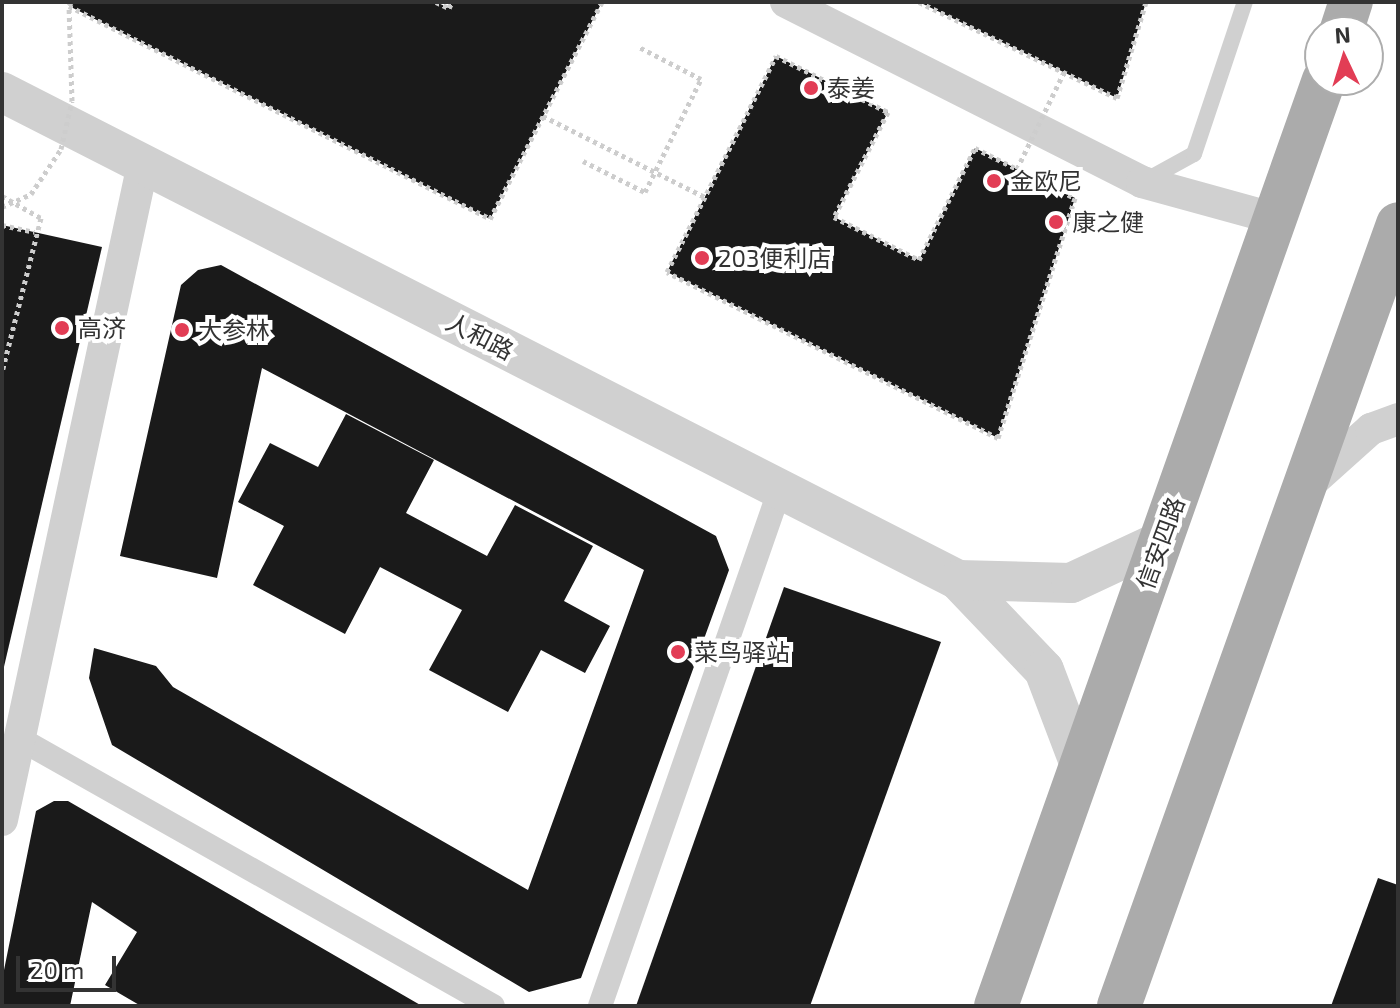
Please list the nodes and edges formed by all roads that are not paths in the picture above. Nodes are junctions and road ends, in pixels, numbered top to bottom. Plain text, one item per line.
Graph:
1 (786, 2) edge
2 (1245, 2) edge
3 (2, 92) edge
4 (1318, 96) edge
5 (143, 164) junction
6 (1142, 182) junction
7 (1276, 219) junction
8 (1398, 224) edge
9 (1398, 419) edge
10 (780, 489) junction
11 (1299, 493) junction
12 (1161, 541) junction
13 (958, 580) junction
14 (20, 739) junction
15 (1079, 762) junction
16 (2, 820) edge
17 (493, 1006) edge
18 (600, 1006) edge
19 (996, 1006) edge
20 (1119, 1006) edge

1 - 6 street
2 - 6 lane
3 - 5 street, 人和路
4 - 7 main road, 信安四路
5 - 10 street, 人和路
5 - 14 street
6 - 7 street
7 - 12 main road, 信安四路
8 - 11 main road
9 - 11 street
10 - 13 street, 人和路
10 - 18 street
11 - 20 main road
12 - 13 street
12 - 15 main road, 信安四路
13 - 15 street
14 - 16 street
14 - 17 street
15 - 19 main road, 信安四路

